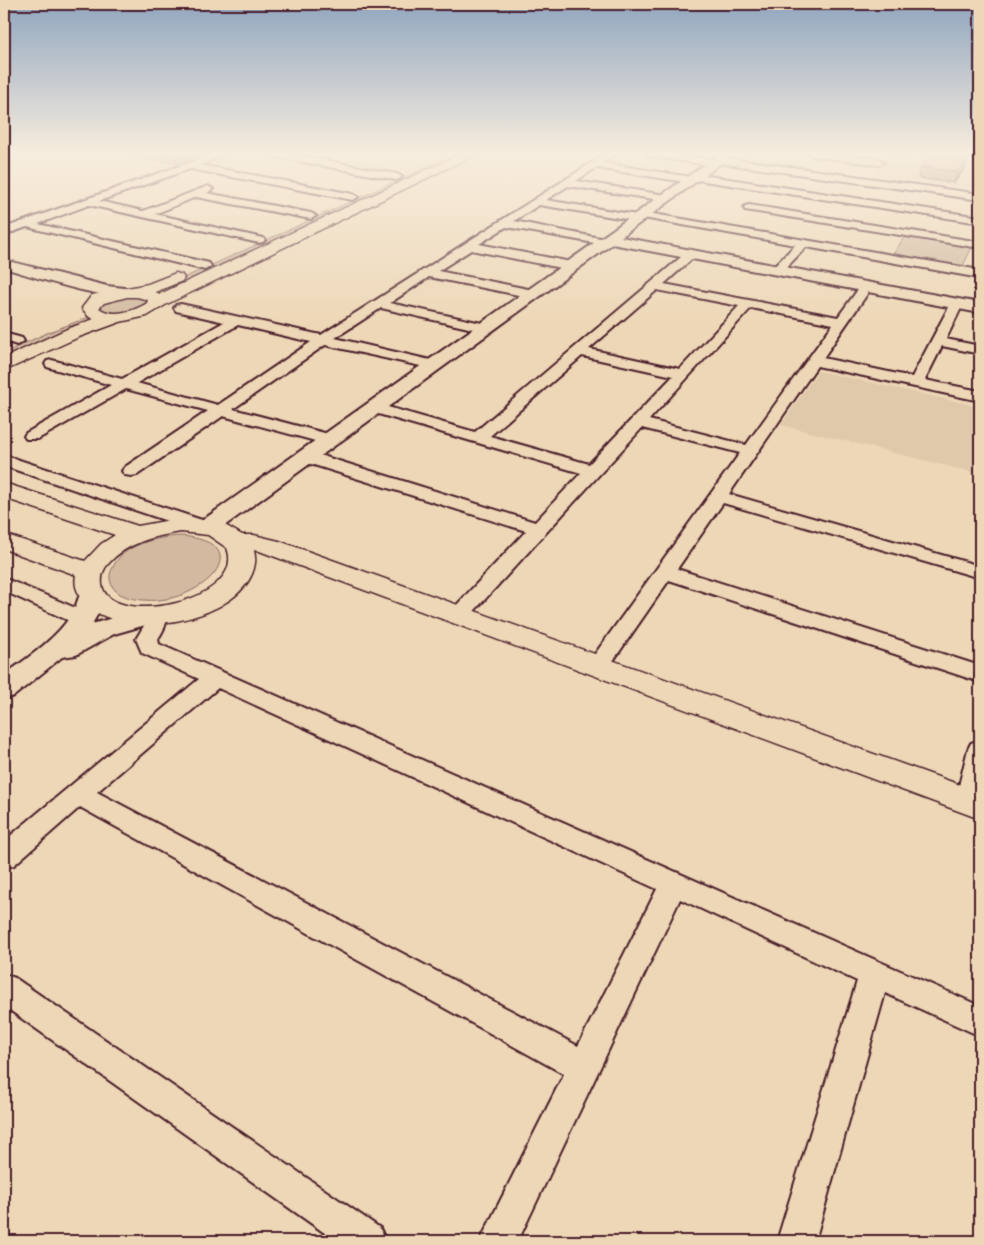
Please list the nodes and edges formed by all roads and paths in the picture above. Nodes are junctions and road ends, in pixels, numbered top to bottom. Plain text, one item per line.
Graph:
1 (62, 211) edge
2 (126, 211) edge
3 (152, 211) edge
4 (286, 211) edge
5 (322, 211) edge
6 (350, 211) edge
7 (523, 211) edge
8 (599, 211) edge
9 (648, 211) edge
10 (745, 211) edge
11 (792, 211) edge
12 (924, 211) edge
13 (142, 215) junction
14 (311, 216) junction
15 (640, 217) junction
16 (207, 218) dead end
17 (980, 220) edge
18 (505, 223) junction
19 (26, 224) junction
20 (189, 225) junction
21 (725, 230) junction
22 (4, 232) edge
23 (259, 240) junction
24 (607, 241) junction
25 (804, 243) junction
26 (980, 245) edge
27 (469, 246) junction
28 (691, 254) junction
29 (4, 264) edge
30 (205, 266) junction
31 (572, 266) junction
32 (777, 270) junction
33 (979, 271) edge
34 (428, 273) junction
35 (15, 274) edge
36 (654, 286) junction
37 (866, 287) junction
38 (127, 292) junction
39 (533, 294) junction
40 (379, 304) junction
41 (748, 304) junction
42 (957, 304) junction
43 (155, 305) junction
44 (90, 308) junction
45 (181, 308) dead end
46 (980, 308) edge
47 (118, 317) junction
48 (236, 321) junction
49 (841, 322) junction
50 (486, 328) junction
51 (323, 340) junction
52 (938, 341) junction
53 (8, 342) edge
54 (579, 350) junction
55 (980, 350) edge
56 (814, 361) junction
57 (52, 364) dead end
58 (4, 365) edge
59 (434, 365) junction
60 (683, 374) junction
61 (916, 383) junction
62 (125, 384) junction
63 (980, 396) edge
64 (374, 408) junction
65 (220, 410) junction
66 (638, 422) junction
67 (32, 436) dead end
68 (478, 438) junction
69 (330, 440) junction
70 (750, 451) junction
71 (307, 456) junction
72 (4, 460) edge
73 (131, 471) dead end
74 (593, 471) junction
75 (4, 490) edge
76 (718, 496) junction
77 (205, 527) junction
78 (538, 529) junction
79 (137, 534) junction
80 (4, 541) edge
81 (236, 542) junction
82 (665, 572) junction
83 (980, 572) edge
84 (91, 583) junction
85 (4, 584) edge
86 (152, 615) junction
87 (459, 615) junction
88 (83, 619) junction
89 (598, 666) junction
90 (31, 669) junction
91 (980, 674) edge
92 (216, 677) junction
93 (4, 689) edge
94 (980, 749) edge
95 (78, 794) junction
96 (974, 804) edge
97 (4, 857) edge
98 (674, 883) junction
99 (875, 973) junction
100 (4, 988) edge
101 (980, 1021) edge
102 (584, 1067) junction
103 (367, 1241) edge
104 (499, 1241) edge
105 (796, 1241) edge

1 - 19 street
2 - 13 street
3 - 13 street
4 - 14 street
5 - 14 main road
6 - 43 main road
7 - 18 street
8 - 15 street
9 - 15 street
10 - 21 street
11 - 26 street
12 - 17 street
13 - 20 street
14 - 23 main road
15 - 21 street
15 - 24 street
16 - 20 street
18 - 24 street
18 - 27 street
19 - 22 street
19 - 30 street
20 - 23 street
21 - 25 street
23 - 30 main road
24 - 28 street
24 - 31 street
25 - 32 street
25 - 33 street
27 - 31 street
27 - 34 street
28 - 32 street
28 - 36 street
29 - 35 street
30 - 38 main road
31 - 39 street
32 - 37 street
34 - 39 street
34 - 40 street
35 - 38 street
35 - 44 street
36 - 41 street
36 - 54 street
37 - 42 street
37 - 49 street
38 - 43 main road
38 - 44 main road
39 - 50 street
40 - 50 street
40 - 51 street
41 - 49 street
41 - 60 street
42 - 46 street
42 - 52 street
43 - 47 main road
44 - 47 main road
44 - 53 main road
45 - 48 street
47 - 58 main road
48 - 51 street
48 - 62 street
49 - 56 street
50 - 59 street
51 - 59 street
51 - 65 street
52 - 55 street
52 - 61 street
54 - 60 street
54 - 68 street
56 - 61 street
56 - 70 street
57 - 62 street
59 - 64 street
60 - 66 street
61 - 63 street
62 - 65 street
62 - 67 street
64 - 68 street
64 - 69 street
65 - 69 street
65 - 73 street
66 - 70 street
66 - 74 street
68 - 74 street
69 - 71 street
70 - 76 street
71 - 77 street
71 - 78 street
72 - 77 street
74 - 78 street
75 - 79 main road
76 - 82 street
76 - 83 street
77 - 79 main road
77 - 81 main road
78 - 87 street
79 - 84 main road
80 - 84 main road
81 - 86 main road
81 - 87 main road
82 - 89 street
82 - 91 street
84 - 86 main road
84 - 88 street
85 - 88 street
86 - 90 street
86 - 92 street
87 - 89 main road
88 - 90 street
89 - 96 main road
90 - 93 street
92 - 95 street
92 - 98 street
94 - 96 street
95 - 97 street
95 - 102 street
98 - 99 street
98 - 102 street
99 - 101 street
99 - 105 street
100 - 103 street
102 - 104 street

